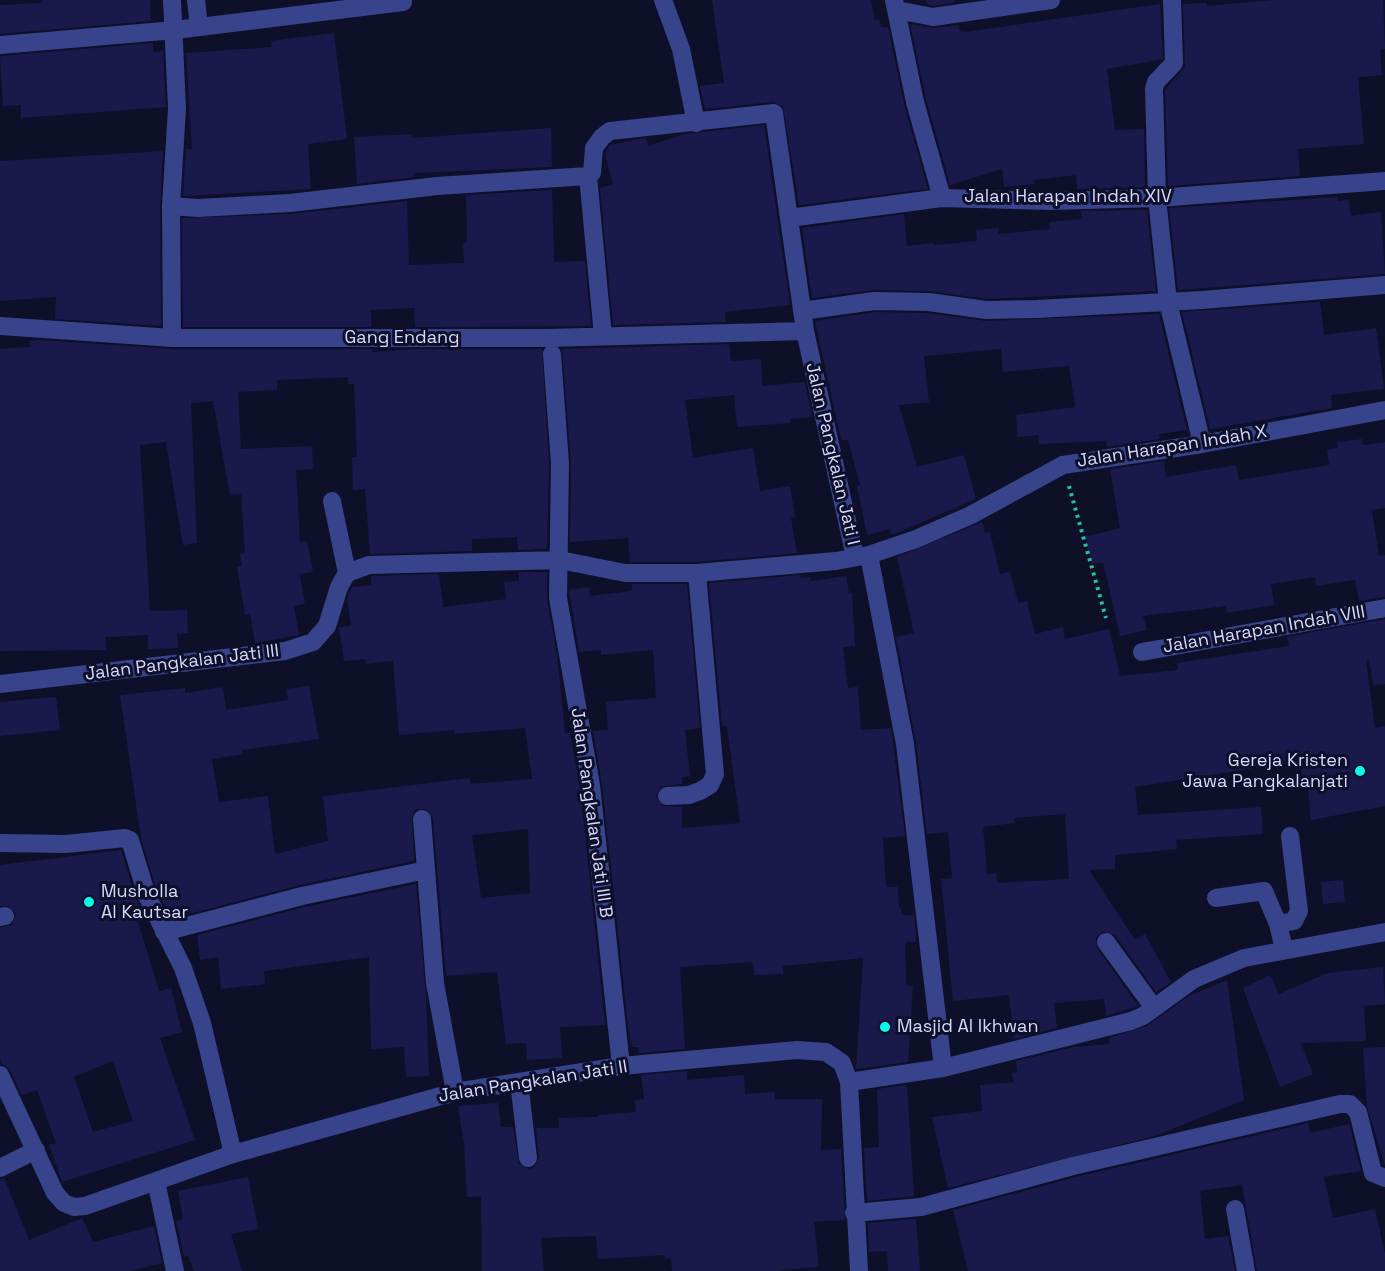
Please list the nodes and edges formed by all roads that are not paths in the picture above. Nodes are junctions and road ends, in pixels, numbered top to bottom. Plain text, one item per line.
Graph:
1 (172, 0) edge
2 (196, 0) edge
3 (663, 0) edge
4 (1051, 0) edge
5 (1172, 0) edge
6 (403, 2) dead end
7 (896, 5) edge
8 (199, 27) junction
9 (175, 30) junction
10 (0, 45) edge
11 (696, 123) junction
12 (588, 176) junction
13 (1385, 181) edge
14 (942, 198) junction
15 (1157, 198) junction
16 (171, 206) junction
17 (789, 218) junction
18 (1385, 285) edge
19 (1168, 302) junction
20 (802, 311) junction
21 (0, 326) edge
22 (805, 331) junction
23 (603, 336) junction
24 (172, 338) junction
25 (552, 354) dead end
26 (1385, 410) edge
27 (1202, 444) junction
28 (332, 501) dead end
29 (862, 556) junction
30 (560, 560) junction
31 (347, 573) junction
32 (697, 573) junction
33 (1385, 608) edge
34 (1142, 652) dead end
35 (0, 684) edge
36 (667, 796) dead end
37 (422, 819) dead end
38 (1290, 836) dead end
39 (0, 843) edge
40 (426, 870) junction
41 (1216, 898) dead end
42 (1278, 924) junction
43 (164, 932) junction
44 (1385, 933) edge
45 (1106, 942) dead end
46 (1284, 949) junction
47 (1154, 1008) junction
48 (621, 1066) junction
49 (943, 1068) junction
50 (0, 1075) edge
51 (519, 1082) junction
52 (849, 1082) junction
53 (455, 1092) junction
54 (36, 1150) junction
55 (233, 1154) junction
56 (528, 1158) dead end
57 (0, 1168) edge
58 (1382, 1178) edge
59 (156, 1181) junction
60 (1235, 1209) dead end
61 (855, 1213) junction
62 (175, 1271) edge
63 (859, 1271) edge
64 (1246, 1271) edge

1 - 9 street
2 - 8 street
3 - 11 street
4 - 7 street
5 - 15 street
6 - 8 street
7 - 14 street
8 - 9 street
9 - 10 street
9 - 16 street
11 - 12 street
11 - 17 street, Jalan Pangkalan Jati I
12 - 16 street
12 - 23 street
13 - 15 street, Jalan Harapan Indah XIV
14 - 15 street, Jalan Harapan Indah XIV
14 - 17 street, Jalan Harapan Indah XIV
15 - 19 street
16 - 24 street
17 - 20 street, Jalan Pangkalan Jati I
18 - 19 street
19 - 20 street
19 - 27 street
20 - 22 street, Jalan Pangkalan Jati I
21 - 24 street, Gang Endang
22 - 23 street, Gang Endang
22 - 29 street, Jalan Pangkalan Jati I
23 - 24 street, Gang Endang
25 - 30 street, Jalan Pangkalan Jati III B
26 - 27 street, Jalan Harapan Indah X
27 - 29 street, Jalan Harapan Indah X
28 - 31 street
29 - 32 street
29 - 49 street, Jalan Pangkalan Jati I
30 - 31 street
30 - 32 street
30 - 48 street, Jalan Pangkalan Jati III B
31 - 35 street, Jalan Pangkalan Jati III
32 - 36 street
33 - 34 street, Jalan Harapan Indah VIII
37 - 40 street
38 - 42 street
39 - 43 street
40 - 43 street
40 - 53 street
41 - 42 street
42 - 46 street
43 - 55 street
44 - 46 street
45 - 47 street
46 - 47 street
47 - 49 street
48 - 51 street, Jalan Pangkalan Jati II
48 - 52 street, Jalan Pangkalan Jati II
49 - 52 street
50 - 54 street, Jalan Pangkalan Jati II
51 - 53 street, Jalan Pangkalan Jati II
51 - 56 street
52 - 61 street, Jalan Pangkalan Jati II
53 - 55 street, Jalan Pangkalan Jati II
54 - 57 street
54 - 59 street, Jalan Pangkalan Jati II
55 - 59 street, Jalan Pangkalan Jati II
58 - 61 street
59 - 62 street
60 - 64 street
61 - 63 street, Jalan Pangkalan Jati II

